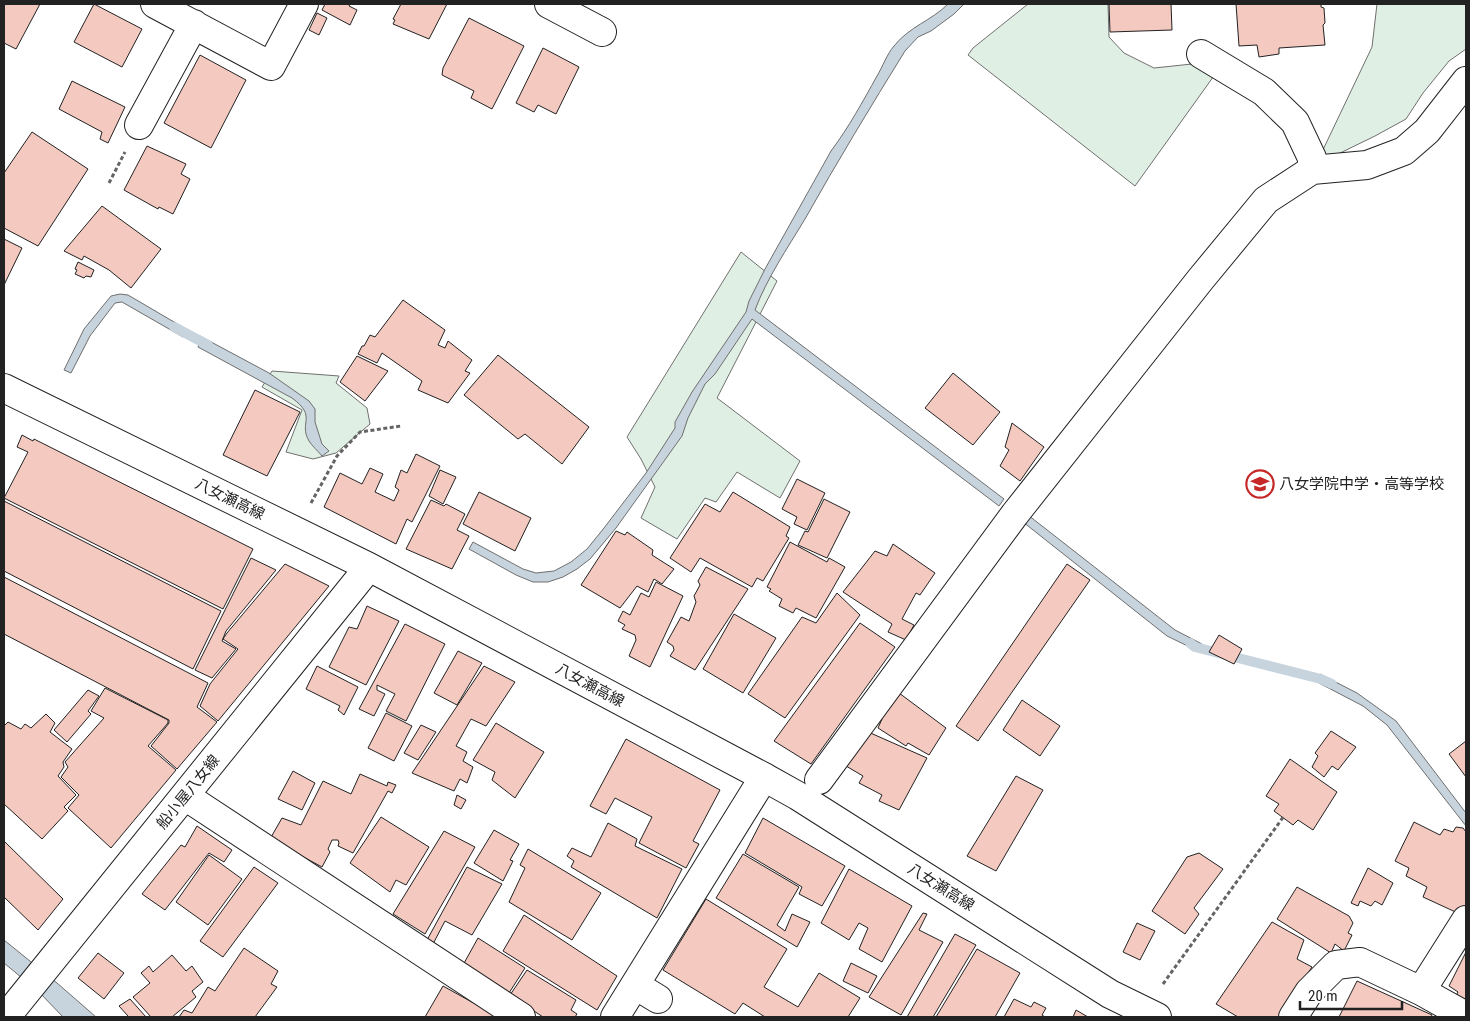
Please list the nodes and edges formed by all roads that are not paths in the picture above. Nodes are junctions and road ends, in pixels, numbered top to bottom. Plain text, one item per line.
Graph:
1 (155, 4) edge
2 (304, 4) edge
3 (549, 4) edge
4 (194, 24) junction
5 (602, 32) dead end
6 (1201, 54) dead end
7 (1466, 81) edge
8 (139, 125) dead end
9 (1312, 170) junction
10 (4, 388) edge
11 (369, 568) junction
12 (764, 777) junction
13 (819, 780) dead end
14 (185, 796) junction
15 (1466, 920) edge
16 (635, 985) junction
17 (1422, 991) junction
18 (658, 1000) dead end
19 (6, 1016) edge
20 (1466, 1016) edge
21 (521, 1017) edge
22 (615, 1017) edge
23 (1157, 1017) edge
24 (1293, 1017) edge

1 - 4 street
2 - 4 street
3 - 5 street
4 - 8 street
6 - 9 street
7 - 9 street
9 - 13 street
10 - 11 street, 八女瀬高線
11 - 12 street, 八女瀬高線
11 - 14 street, 船小屋八女線
12 - 16 street
12 - 23 street, 八女瀬高線
14 - 19 street, 船小屋八女線
14 - 21 street
15 - 17 street
16 - 18 street
16 - 22 street
17 - 20 street
17 - 24 street

